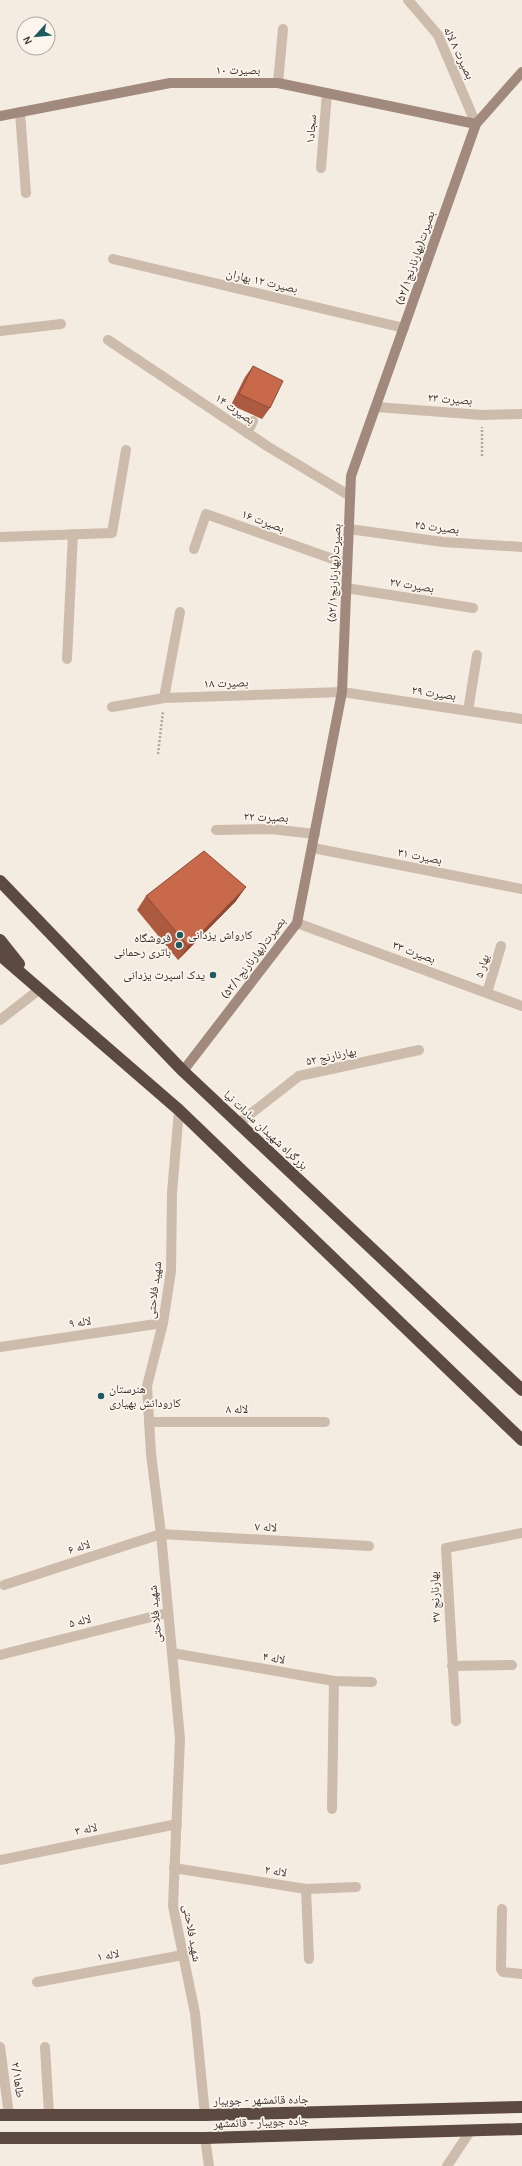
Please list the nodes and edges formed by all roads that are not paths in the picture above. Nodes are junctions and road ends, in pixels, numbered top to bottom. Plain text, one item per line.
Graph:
1 (408, 0) edge
2 (283, 29) dead end
3 (522, 72) edge
4 (278, 84) junction
5 (327, 93) junction
6 (20, 112) junction
7 (0, 116) edge
8 (476, 124) junction
9 (321, 168) dead end
10 (26, 193) dead end
11 (113, 259) dead end
12 (61, 324) dead end
13 (404, 328) junction
14 (0, 331) edge
15 (108, 340) dead end
16 (376, 407) junction
17 (522, 414) edge
18 (253, 421) dead end
19 (247, 433) junction
20 (126, 450) dead end
21 (350, 496) junction
22 (349, 529) junction
23 (73, 534) junction
24 (0, 537) edge
25 (522, 547) edge
26 (194, 550) dead end
27 (347, 564) junction
28 (346, 588) junction
29 (473, 608) dead end
30 (180, 612) dead end
31 (477, 655) dead end
32 (68, 659) dead end
33 (342, 692) junction
34 (164, 698) junction
35 (112, 707) dead end
36 (468, 711) junction
37 (522, 719) edge
38 (216, 830) dead end
39 (315, 834) junction
40 (312, 848) junction
41 (0, 881) edge
42 (522, 889) edge
43 (297, 923) junction
44 (0, 940) edge
45 (501, 946) dead end
46 (0, 955) edge
47 (40, 989) junction
48 (487, 993) junction
49 (522, 1006) edge
50 (0, 1020) edge
51 (419, 1050) dead end
52 (183, 1071) junction
53 (179, 1110) junction
54 (239, 1123) junction
55 (163, 1323) junction
56 (0, 1347) edge
57 (522, 1390) edge
58 (149, 1422) junction
59 (325, 1422) dead end
60 (522, 1440) edge
61 (522, 1533) edge
62 (161, 1534) junction
63 (370, 1546) dead end
64 (4, 1585) dead end
65 (167, 1613) junction
66 (172, 1653) junction
67 (0, 1655) edge
68 (512, 1665) dead end
69 (452, 1666) junction
70 (334, 1681) junction
71 (372, 1682) dead end
72 (456, 1721) dead end
73 (332, 1809) dead end
74 (177, 1824) junction
75 (0, 1860) edge
76 (174, 1868) junction
77 (356, 1887) dead end
78 (306, 1889) junction
79 (502, 1909) dead end
80 (183, 1955) junction
81 (309, 1959) dead end
82 (522, 1974) edge
83 (37, 1982) dead end
84 (0, 2047) edge
85 (45, 2047) dead end
86 (522, 2108) edge
87 (49, 2114) junction
88 (5, 2115) edge
89 (205, 2115) junction
90 (522, 2129) edge
91 (471, 2130) junction
92 (0, 2138) edge
93 (205, 2138) junction
94 (453, 2163) edge
95 (209, 2166) edge

1 - 8 street, بصیرت ۸ لاله
2 - 4 street
3 - 8 street, بصیرت(بهارنارنج۵۲/۱)
4 - 5 street, بصیرت ۱۰
4 - 6 street, بصیرت ۱۰
5 - 8 street, بصیرت ۱۰
5 - 9 street, سجاد۱
6 - 7 street, بصیرت ۱۰
6 - 10 street
8 - 13 street, بصیرت(بهارنارنج۵۲/۱)
11 - 13 street, بصیرت ۱۲ بهاران
12 - 14 street
13 - 16 street, بصیرت(بهارنارنج۵۲/۱)
15 - 19 street, بصیرت ۱۴
16 - 17 street, بصیرت ۲۳
16 - 21 street, بصیرت(بهارنارنج۵۲/۱)
18 - 19 street
19 - 21 street, بصیرت ۱۴
20 - 23 street
21 - 22 street, بصیرت(بهارنارنج۵۲/۱)
22 - 25 street, بصیرت ۲۵
22 - 27 street, بصیرت(بهارنارنج۵۲/۱)
23 - 24 street
23 - 32 street
26 - 27 street, بصیرت ۱۶
27 - 28 street, بصیرت(بهارنارنج۵۲/۱)
28 - 29 street, بصیرت ۲۷
28 - 33 street, بصیرت(بهارنارنج۵۲/۱)
30 - 34 street
31 - 36 street
33 - 34 street, بصیرت ۱۸
33 - 36 street, بصیرت ۲۹
33 - 39 street, بصیرت(بهارنارنج۵۲/۱)
34 - 35 street, بصیرت ۱۸
36 - 37 street, بصیرت ۲۹
38 - 39 street, بصیرت ۲۲
39 - 40 street, بصیرت(بهارنارنج۵۲/۱)
40 - 42 street, بصیرت ۳۱
40 - 43 street, بصیرت(بهارنارنج۵۲/۱)
41 - 52 highway, بزرگراه شهیدان سادات نیا
43 - 48 street, بصیرت ۳۳
43 - 52 street, بصیرت(بهارنارنج۵۲/۱)
44 - 47 highway
45 - 48 street, بهار ۵
46 - 47 highway
47 - 50 street
47 - 53 highway
48 - 49 street, بصیرت ۳۳
51 - 54 street, بهارنارنج ۵۲
52 - 54 highway, بزرگراه شهیدان سادات نیا
53 - 55 street, شهید فلاحتی
53 - 60 highway
54 - 57 highway, بزرگراه شهیدان سادات نیا
55 - 56 street, لاله ۹
55 - 58 street, شهید فلاحتی
58 - 59 street, لاله ۸
58 - 62 street, شهید فلاحتی
61 - 69 street, بهارنارنج ۳۷
62 - 63 street, لاله ۷
62 - 64 street, لاله ۶
62 - 65 street, شهید فلاحتی
65 - 66 street, شهید فلاحتی
65 - 67 street, لاله ۵
66 - 70 street, لاله ۴
66 - 74 street, شهید فلاحتی
68 - 69 street
69 - 72 street, بهارنارنج ۳۷
70 - 71 street, لاله ۴
70 - 73 street
74 - 75 street, لاله ۳
74 - 76 street, شهید فلاحتی
76 - 78 street, لاله ۲
76 - 80 street, شهید فلاحتی
77 - 78 street, لاله ۲
78 - 81 street
79 - 82 street
80 - 83 street, لاله ۱
80 - 89 street, شهید فلاحتی
84 - 88 street, طاها۲/۱
85 - 87 street
86 - 89 highway, جاده قائمشهر - جویبار
87 - 88 highway, جاده قائمشهر - جویبار
87 - 89 highway, جاده قائمشهر - جویبار
90 - 91 highway, جاده جویبار - قائمشهر
91 - 93 highway, جاده جویبار - قائمشهر
91 - 94 street
92 - 93 highway, جاده جویبار - قائمشهر
93 - 95 street

